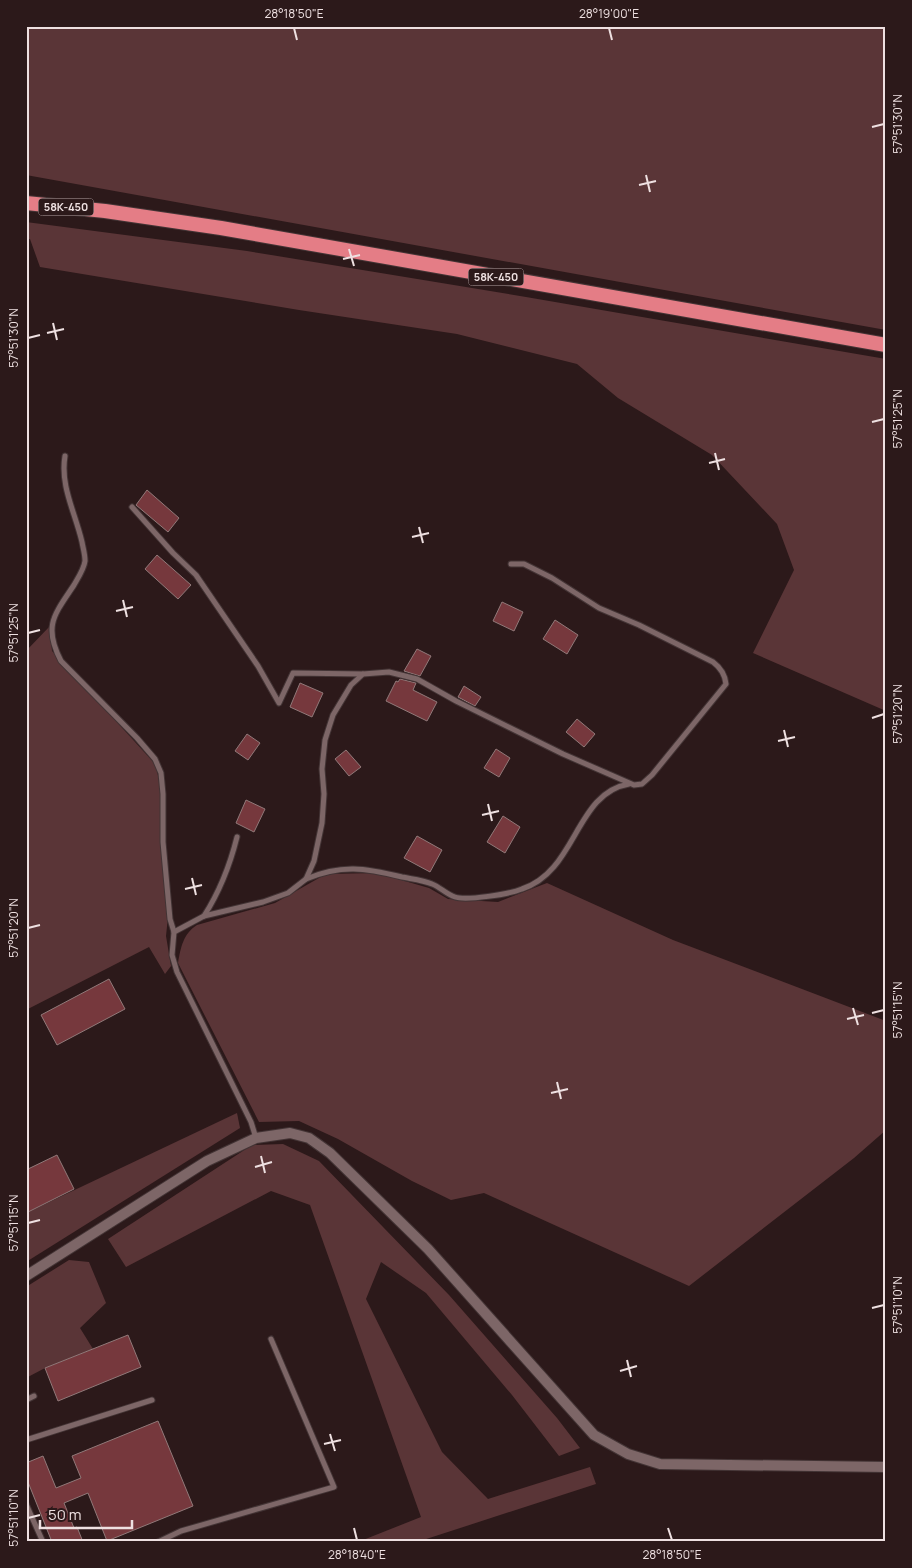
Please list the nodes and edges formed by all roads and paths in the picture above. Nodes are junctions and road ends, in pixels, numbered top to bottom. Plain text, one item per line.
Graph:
1 (26, 203) edge
2 (886, 345) edge
3 (65, 456) dead end
4 (132, 507) dead end
5 (511, 564) dead end
6 (363, 674) junction
7 (630, 784) junction
8 (237, 836) dead end
9 (306, 880) junction
10 (204, 916) junction
11 (174, 932) junction
12 (256, 1138) junction
13 (26, 1276) edge
14 (271, 1339) dead end
15 (34, 1396) dead end
16 (26, 1400) edge
17 (152, 1400) dead end
18 (26, 1440) edge
19 (886, 1467) edge
20 (26, 1504) edge
21 (43, 1542) edge
22 (158, 1542) edge

1 - 2 highway, 58К-450
3 - 11 lane
4 - 6 lane
5 - 7 lane
6 - 7 lane
6 - 9 lane
7 - 9 lane
8 - 10 lane
9 - 10 lane
10 - 11 lane
11 - 12 lane
12 - 13 street
12 - 19 street
14 - 22 lane
15 - 16 lane
17 - 18 lane
20 - 21 lane

